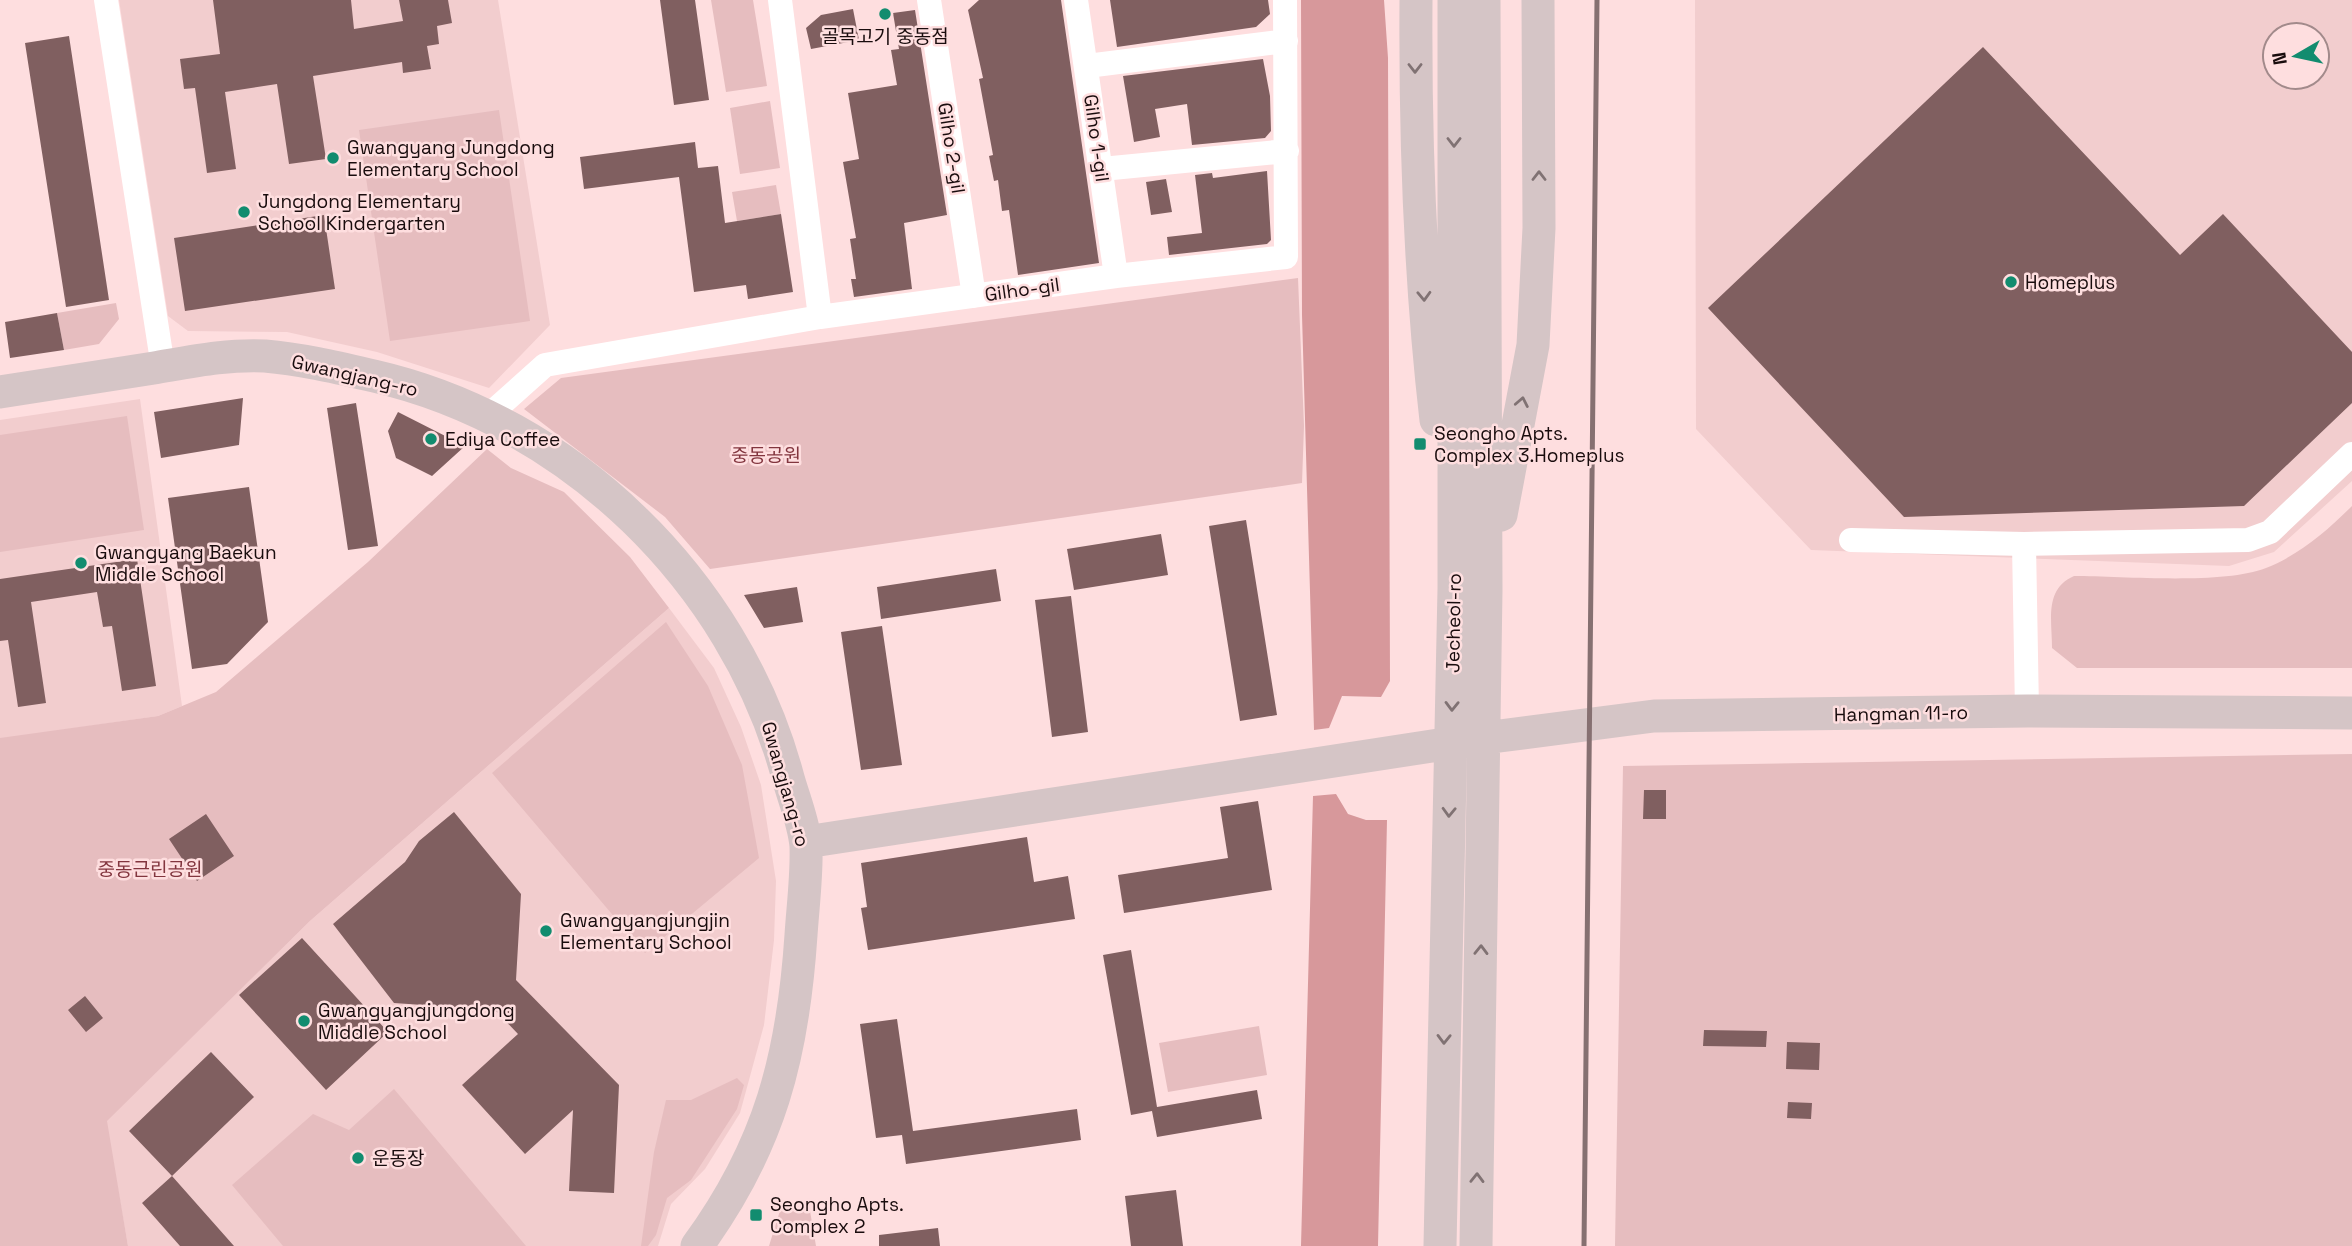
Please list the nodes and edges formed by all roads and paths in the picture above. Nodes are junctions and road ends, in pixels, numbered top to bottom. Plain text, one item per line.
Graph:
1 (106, 0) edge
2 (782, 0) edge
3 (929, 0) edge
4 (1076, 0) edge
5 (1285, 0) edge
6 (1416, 0) edge
7 (1454, 0) edge
8 (1484, 0) edge
9 (1538, 0) edge
10 (1286, 41) junction
11 (1087, 66) junction
12 (1287, 151) junction
13 (1102, 169) junction
14 (1116, 276) junction
15 (974, 296) junction
16 (820, 317) junction
17 (163, 367) junction
18 (0, 392) edge
19 (488, 416) junction
20 (2352, 454) edge
21 (1851, 540) dead end
22 (2024, 544) junction
23 (1470, 589) junction
24 (2028, 711) junction
25 (2352, 713) edge
26 (1484, 738) junction
27 (1451, 743) junction
28 (806, 842) junction
29 (697, 1246) edge
30 (1440, 1246) edge
31 (1476, 1246) edge

1 - 17 street
2 - 16 street
3 - 15 street, Gilho 2-gil
4 - 11 street, Gilho 1-gil
5 - 10 street, Gilho-gil
6 -> 23 main road
7 -> 23 main road, Jecheol-ro
8 - 23 main road, Jecheol-ro
23 -> 9 main road
10 - 11 street
10 - 12 street, Gilho-gil
11 - 13 street, Gilho 1-gil
12 - 13 street
12 - 14 street, Gilho-gil
13 - 14 street, Gilho 1-gil
14 - 15 street, Gilho-gil
15 - 16 street, Gilho-gil
16 - 19 street, Gilho-gil
17 - 18 main road, Gwangjang-ro
17 - 19 main road, Gwangjang-ro
19 - 28 main road, Gwangjang-ro
20 - 22 street
21 - 22 street
22 - 24 street
23 - 26 main road, Jecheol-ro
23 -> 27 main road, Jecheol-ro
24 - 25 main road, Hangman 11-ro
24 - 26 main road, Hangman 11-ro
26 - 27 main road, Hangman 11-ro
31 -> 26 main road, Jecheol-ro
27 - 28 main road, Hangman 11-ro
27 -> 30 main road, Jecheol-ro
28 - 29 main road, Gwangjang-ro

